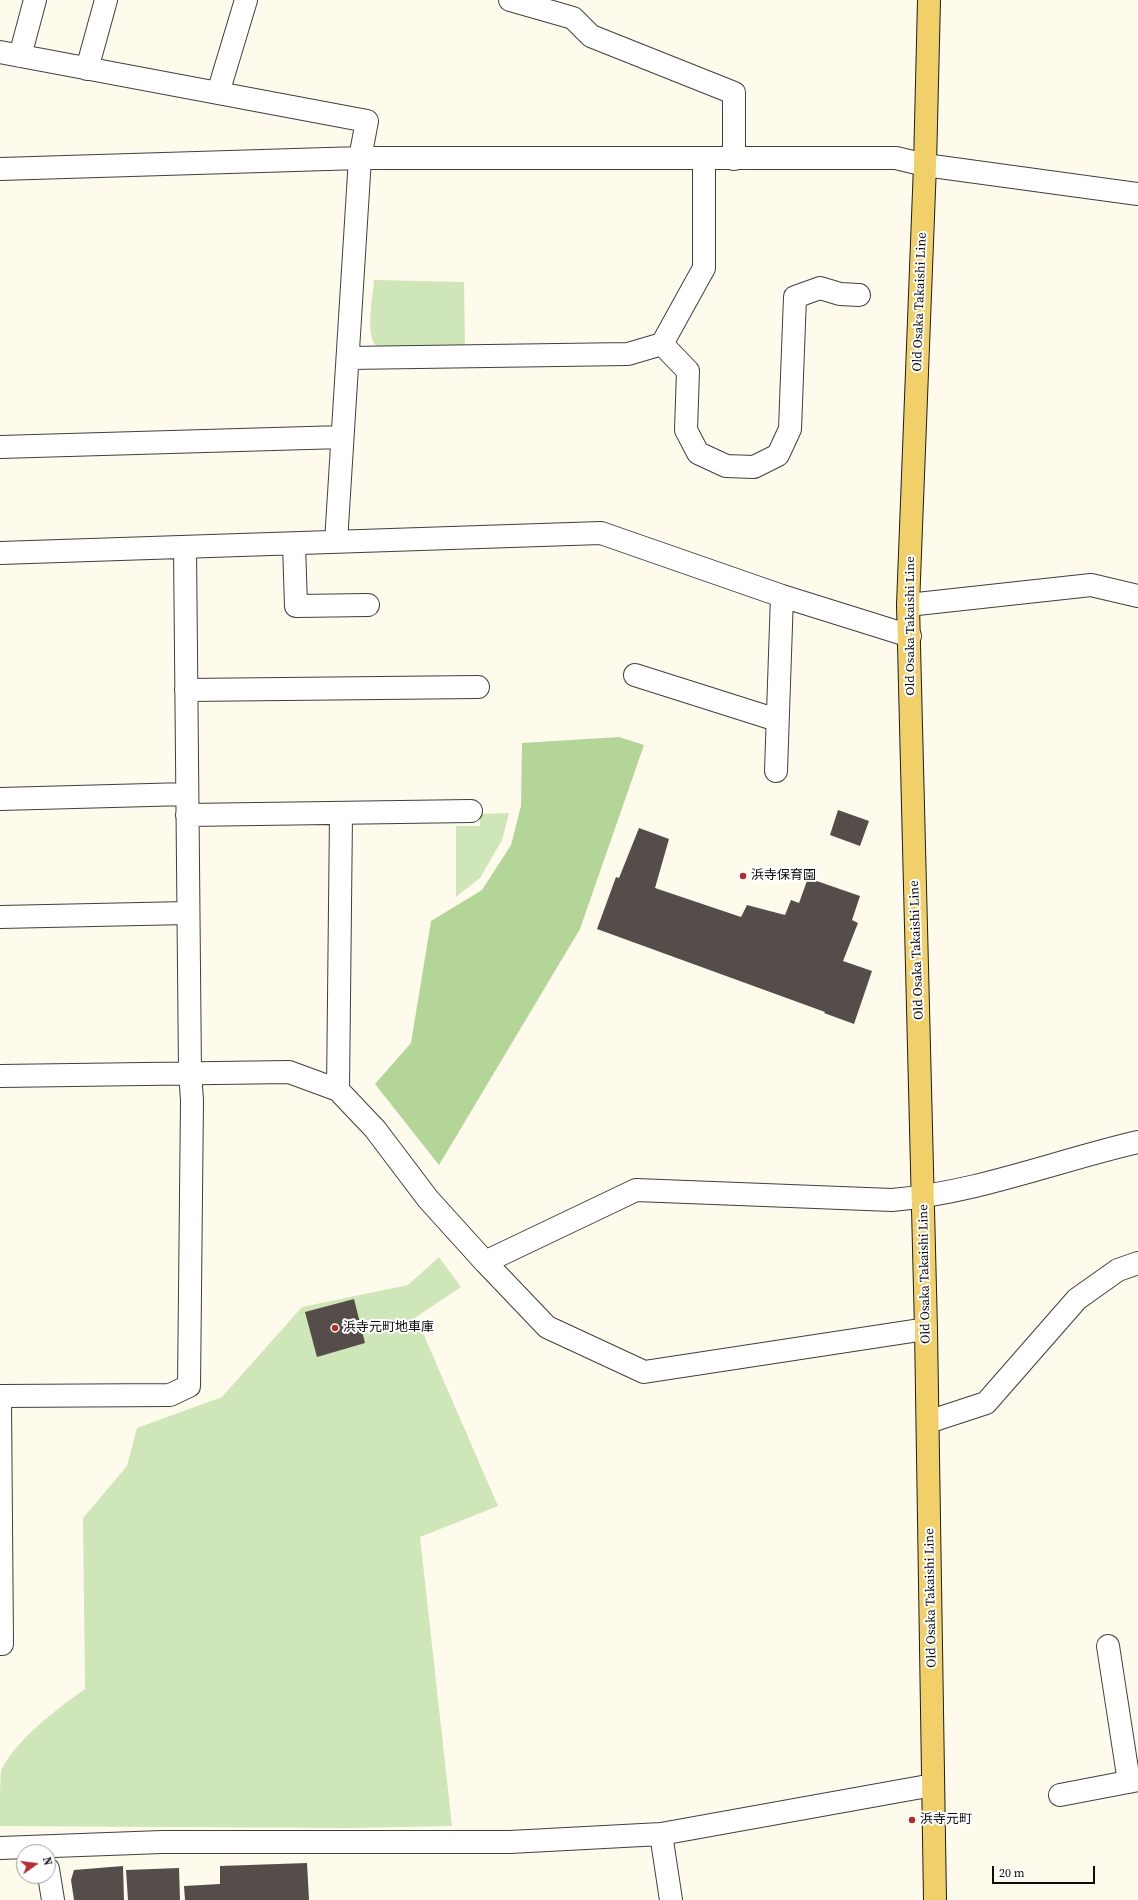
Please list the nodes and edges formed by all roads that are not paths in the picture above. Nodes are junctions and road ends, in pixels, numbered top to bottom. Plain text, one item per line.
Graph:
1 (35, 0) edge
2 (106, 0) edge
3 (246, 0) edge
4 (510, 0) edge
5 (929, 0) edge
6 (10, 54) edge
7 (87, 69) junction
8 (218, 93) junction
9 (360, 158) junction
10 (704, 159) junction
11 (734, 159) junction
12 (926, 165) junction
13 (0, 169) edge
14 (1138, 194) edge
15 (859, 295) dead end
16 (662, 344) junction
17 (348, 358) junction
18 (342, 437) junction
19 (0, 447) edge
20 (336, 542) junction
21 (294, 544) junction
22 (184, 547) junction
23 (0, 553) edge
24 (782, 596) junction
25 (1138, 596) edge
26 (368, 605) dead end
27 (908, 605) junction
28 (910, 636) junction
29 (635, 675) dead end
30 (478, 687) dead end
31 (186, 690) junction
32 (777, 720) junction
33 (776, 771) dead end
34 (0, 800) edge
35 (187, 805) junction
36 (471, 811) dead end
37 (341, 814) junction
38 (188, 913) junction
39 (0, 916) edge
40 (190, 1074) junction
41 (0, 1076) edge
42 (338, 1090) junction
43 (1138, 1142) edge
44 (923, 1197) junction
45 (485, 1262) junction
46 (1138, 1263) edge
47 (926, 1329) junction
48 (0, 1396) edge
49 (0, 1401) edge
50 (928, 1422) junction
51 (0, 1644) edge
52 (1108, 1646) dead end
53 (1134, 1781) edge
54 (933, 1785) junction
55 (1060, 1795) dead end
56 (661, 1834) junction
57 (0, 1848) edge
58 (16, 1849) edge
59 (56, 1849) edge
60 (50, 1884) edge
61 (53, 1900) edge
62 (671, 1900) edge
63 (935, 1900) edge

1 - 6 street
2 - 7 street
3 - 8 street
4 - 11 street
5 - 12 main road, Old Osaka Takaishi Line
6 - 7 street
7 - 8 street
8 - 9 street
9 - 10 street
9 - 13 street
9 - 17 street
10 - 11 street
10 - 16 street
11 - 12 street
12 - 14 street
12 - 27 main road, Old Osaka Takaishi Line
15 - 16 street
16 - 17 street
17 - 18 street
18 - 19 street
18 - 20 street
20 - 21 street
20 - 24 street
21 - 22 street
21 - 26 street
22 - 23 street
22 - 31 street
24 - 28 street
24 - 32 street
25 - 27 street
27 - 28 main road, Old Osaka Takaishi Line
28 - 44 main road, Old Osaka Takaishi Line
29 - 32 street
30 - 31 street
31 - 35 street
32 - 33 street
34 - 35 street
35 - 37 street
35 - 38 street
36 - 37 street
37 - 42 street
38 - 39 street
38 - 40 street
40 - 41 street
40 - 42 street
40 - 48 street
42 - 45 street
43 - 44 street
44 - 45 street
44 - 47 main road, Old Osaka Takaishi Line
45 - 47 street
46 - 50 street
47 - 50 main road, Old Osaka Takaishi Line
49 - 51 street
50 - 54 main road, Old Osaka Takaishi Line
52 - 53 street
53 - 55 street
54 - 56 street
54 - 63 main road, Old Osaka Takaishi Line
56 - 59 street
56 - 62 street
57 - 58 street
60 - 61 street

